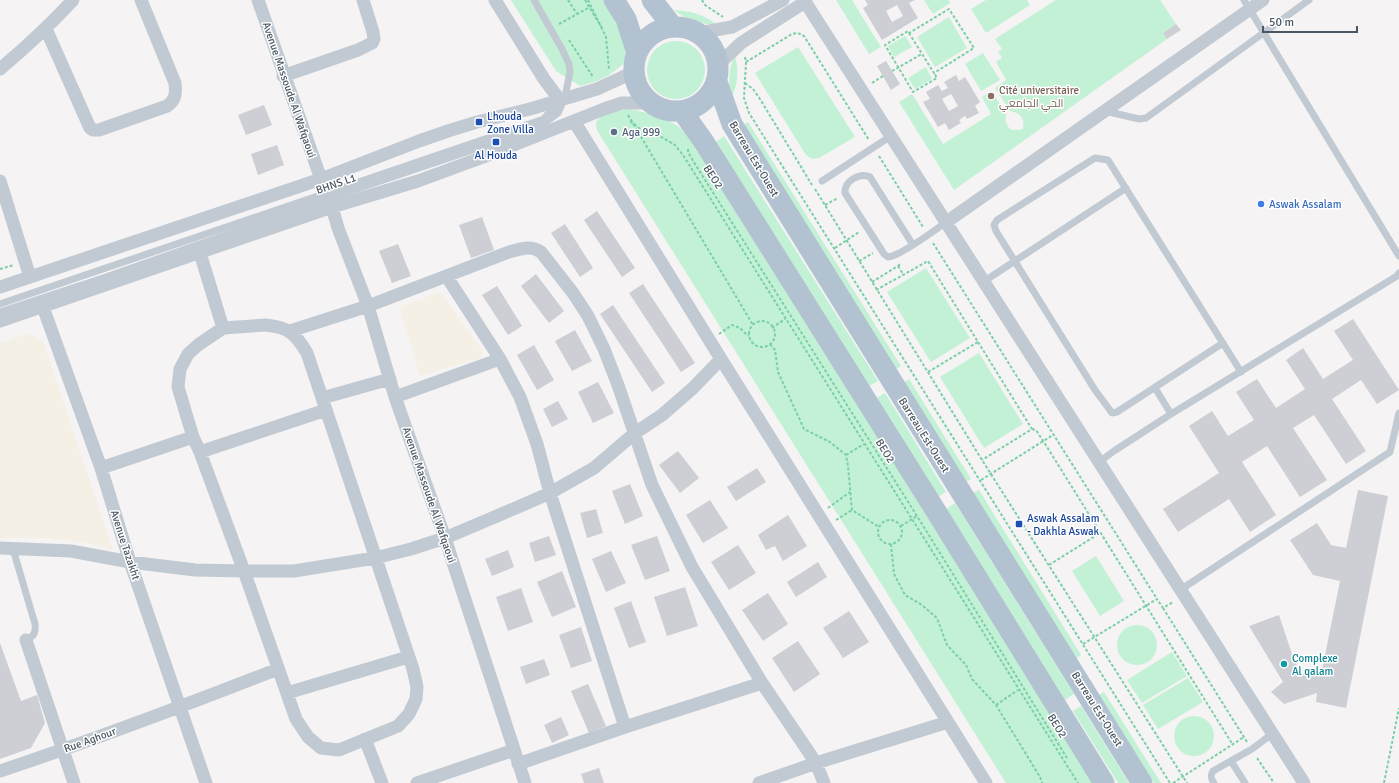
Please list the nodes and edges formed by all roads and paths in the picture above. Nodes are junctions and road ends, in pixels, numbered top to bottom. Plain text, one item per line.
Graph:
1 (73, 0) edge
2 (141, 0) edge
3 (258, 0) edge
4 (363, 0) edge
5 (495, 0) edge
6 (529, 0) edge
7 (534, 0) edge
8 (568, 0) edge
9 (585, 0) edge
10 (614, 0) edge
11 (652, 0) edge
12 (702, 0) edge
13 (783, 0) edge
14 (1263, 0) edge
15 (1309, 0) edge
16 (804, 1) edge
17 (1247, 5) edge
18 (591, 6) junction
19 (714, 9) dead end
20 (577, 14) junction
21 (560, 24) dead end
22 (673, 27) junction
23 (46, 29) junction
24 (698, 33) junction
25 (909, 33) junction
26 (1264, 33) junction
27 (606, 37) dead end
28 (741, 44) junction
29 (922, 54) junction
30 (636, 62) junction
31 (746, 62) junction
32 (898, 67) junction
33 (0, 69) edge
34 (892, 71) dead end
35 (934, 73) junction
36 (717, 74) junction
37 (283, 76) junction
38 (745, 83) junction
39 (562, 98) junction
40 (651, 103) junction
41 (1104, 111) junction
42 (687, 118) junction
43 (574, 121) junction
44 (890, 136) junction
45 (873, 147) junction
46 (321, 179) junction
47 (0, 181) edge
48 (822, 181) dead end
49 (1126, 188) junction
50 (845, 194) junction
51 (825, 205) junction
52 (332, 207) junction
53 (945, 222) junction
54 (867, 228) junction
55 (928, 235) junction
56 (846, 240) junction
57 (913, 245) junction
58 (835, 248) junction
59 (880, 248) junction
60 (200, 253) junction
61 (1399, 256) edge
62 (859, 261) junction
63 (1015, 261) junction
64 (1399, 273) edge
65 (447, 276) junction
66 (30, 277) junction
67 (983, 282) junction
68 (0, 286) edge
69 (876, 290) junction
70 (0, 304) edge
71 (368, 306) junction
72 (43, 307) junction
73 (0, 312) edge
74 (786, 319) junction
75 (0, 321) edge
76 (753, 325) junction
77 (223, 328) junction
78 (772, 328) junction
79 (290, 331) junction
80 (749, 337) junction
81 (709, 341) junction
82 (978, 342) junction
83 (1223, 343) junction
84 (770, 344) junction
85 (500, 359) junction
86 (721, 359) junction
87 (928, 372) junction
88 (1241, 372) junction
89 (390, 379) junction
90 (1155, 388) junction
91 (395, 397) junction
92 (324, 404) junction
93 (1399, 413) edge
94 (1171, 414) junction
95 (1032, 429) junction
96 (635, 433) junction
97 (1053, 435) junction
98 (192, 437) junction
99 (1043, 441) junction
100 (864, 444) junction
101 (200, 452) junction
102 (846, 455) junction
103 (982, 460) junction
104 (1099, 462) junction
105 (101, 468) junction
106 (991, 474) junction
107 (981, 480) junction
108 (850, 492) junction
109 (550, 493) junction
110 (852, 510) junction
111 (818, 515) junction
112 (917, 516) junction
113 (911, 519) junction
114 (901, 526) junction
115 (826, 527) junction
116 (879, 527) junction
117 (1100, 533) junction
118 (445, 538) junction
119 (891, 544) junction
120 (6, 548) edge
121 (375, 558) junction
122 (130, 562) junction
123 (1049, 565) junction
124 (244, 571) junction
125 (1182, 592) junction
126 (1157, 599) junction
127 (1146, 605) junction
128 (1163, 608) junction
129 (1094, 637) junction
130 (26, 640) joint
131 (1083, 644) junction
132 (408, 657) junction
133 (278, 669) junction
134 (762, 683) junction
135 (1018, 690) junction
136 (287, 693) junction
137 (996, 705) junction
138 (180, 707) junction
139 (1399, 708) edge
140 (948, 722) junction
141 (625, 727) junction
142 (1272, 734) junction
143 (1244, 737) junction
144 (366, 739) junction
145 (1233, 745) junction
146 (1252, 749) junction
147 (62, 750) junction
148 (514, 750) junction
149 (1068, 758) dead end
150 (1231, 761) junction
151 (816, 763) junction
152 (518, 764) junction
153 (0, 771) edge
154 (1183, 777) junction
155 (74, 783) edge
156 (206, 783) edge
157 (382, 783) edge
158 (417, 783) edge
159 (525, 783) edge
160 (759, 783) edge
161 (824, 783) edge
162 (986, 783) edge
163 (1042, 783) edge
164 (1078, 783) edge
165 (1104, 783) edge
166 (1142, 783) edge
167 (1171, 783) edge
168 (1187, 783) edge
169 (1214, 783) edge
170 (1245, 783) edge
171 (1274, 783) edge
172 (1304, 783) edge
173 (1384, 783) edge

1 - 23 street
2 - 23 street
3 - 37 street, Avenue Massoude Al Wafqaoui
4 - 37 street
5 - 39 street
6 - 39 lane, BHNS L1
7 - 39 lane, BHNS L1
8 - 20 path
9 - 18 path
10 - 30 main road
11 - 22 main road
12 - 19 path
13 - 24 street
14 - 17 street
15 - 26 lane
16 - 28 street
16 - 44 street
17 - 26 lane
17 - 41 street
18 - 20 path
18 - 27 path
20 - 21 path
22 - 24 main road
22 - 30 main road
23 - 33 street
24 - 36 main road
25 - 29 path
25 - 32 path
25 - 35 path
26 - 41 lane
26 - 61 lane
28 - 31 path
28 - 36 street
29 - 32 path
29 - 35 path
30 - 39 street
30 - 40 main road
31 - 38 path
31 - 45 path
32 - 34 path
32 - 35 path
36 - 42 main road
36 - 166 main road, Barreau Est-Ouest
37 - 46 street, Avenue Massoude Al Wafqaoui
38 - 51 path
38 - 58 path
39 - 46 street
39 - 70 lane, BHNS L1
39 - 73 lane, BHNS L1
40 - 42 main road
40 - 43 street
41 - 53 street
42 - 112 path, BEO2
42 - 165 main road
43 - 52 street
43 - 81 street
44 - 45 lane
44 - 53 street
45 - 48 lane
45 - 55 path
46 - 66 street
47 - 66 street
49 - 63 lane
49 - 63 lane
49 - 83 lane
50 - 51 path
50 - 54 lane
50 - 57 lane
51 - 56 path
52 - 60 street
52 - 71 street, Avenue Massoude Al Wafqaoui
53 - 55 lane
53 - 67 street
54 - 56 path
54 - 59 lane
55 - 57 lane
55 - 97 path
56 - 58 path
56 - 62 path
57 - 59 lane
58 - 107 path
59 - 62 path
60 - 72 street
60 - 77 street
62 - 69 path
63 - 67 lane
63 - 90 lane
64 - 88 lane
65 - 71 street
65 - 85 street
65 - 96 street
66 - 68 street
67 - 104 street
69 - 82 path
69 - 87 path
71 - 79 street
71 - 89 street, Avenue Massoude Al Wafqaoui
72 - 75 street
72 - 105 street, Avenue Tazakht
74 - 76 path
74 - 78 path
74 - 100 path
76 - 78 path
76 - 80 path
77 - 79 street
77 - 98 street
78 - 84 path
79 - 92 street
80 - 81 path
80 - 84 path
81 - 86 street
82 - 87 path
82 - 95 path
83 - 88 lane
83 - 90 lane
84 - 102 path
85 - 91 street
85 - 109 street
86 - 96 street
86 - 111 street
87 - 103 path
88 - 94 lane
89 - 91 street, Avenue Massoude Al Wafqaoui
89 - 92 street
90 - 94 lane
91 - 118 street, Avenue Massoude Al Wafqaoui
92 - 101 street
92 - 121 street
93 - 125 lane
94 - 104 lane
95 - 99 path
95 - 103 path
96 - 109 street
96 - 134 street
97 - 99 path
97 - 126 path
98 - 101 street
98 - 105 street
99 - 106 path
99 - 117 path
100 - 102 path
100 - 113 path
101 - 124 street
102 - 108 path
103 - 106 path
104 - 125 street
105 - 122 street, Avenue Tazakht
106 - 107 path
106 - 123 path
107 - 131 path
108 - 110 path
108 - 111 path
109 - 118 street
109 - 141 street
110 - 115 path
110 - 116 path
111 - 115 street
112 - 113 path
112 - 149 path, BEO2
113 - 114 path
113 - 135 path
114 - 116 path
114 - 119 path
115 - 140 street
116 - 119 path
117 - 123 path
117 - 127 path
118 - 121 street
118 - 148 street, Avenue Massoude Al Wafqaoui
119 - 137 path
120 - 122 street
120 - 130 lane
121 - 124 street
121 - 132 street
122 - 124 street
122 - 138 street, Avenue Tazakht
123 - 129 path
124 - 133 street
125 - 128 path
125 - 142 street
126 - 127 path
126 - 128 path
127 - 129 path
127 - 145 path
128 - 143 path
129 - 131 path
129 - 154 path
130 - 147 street
131 - 167 path
132 - 136 street
132 - 144 street
133 - 136 street
133 - 138 street, Rue Aghour
134 - 141 street
134 - 151 street
135 - 137 path
135 - 164 path
136 - 144 street
137 - 163 path
138 - 147 street, Rue Aghour
138 - 156 street, Avenue Tazakht
139 - 173 path
140 - 151 street
140 - 162 street
141 - 152 street
142 - 146 lane
142 - 172 street
143 - 145 path
143 - 146 path
144 - 157 street
145 - 154 path
146 - 150 lane
146 - 171 path
147 - 153 street, Rue Aghour
147 - 155 street
148 - 152 street, Avenue Massoude Al Wafqaoui
148 - 158 street
150 - 169 lane
150 - 170 lane
151 - 160 street
151 - 161 street
152 - 159 street, Avenue Massoude Al Wafqaoui
154 - 167 path
154 - 168 path

